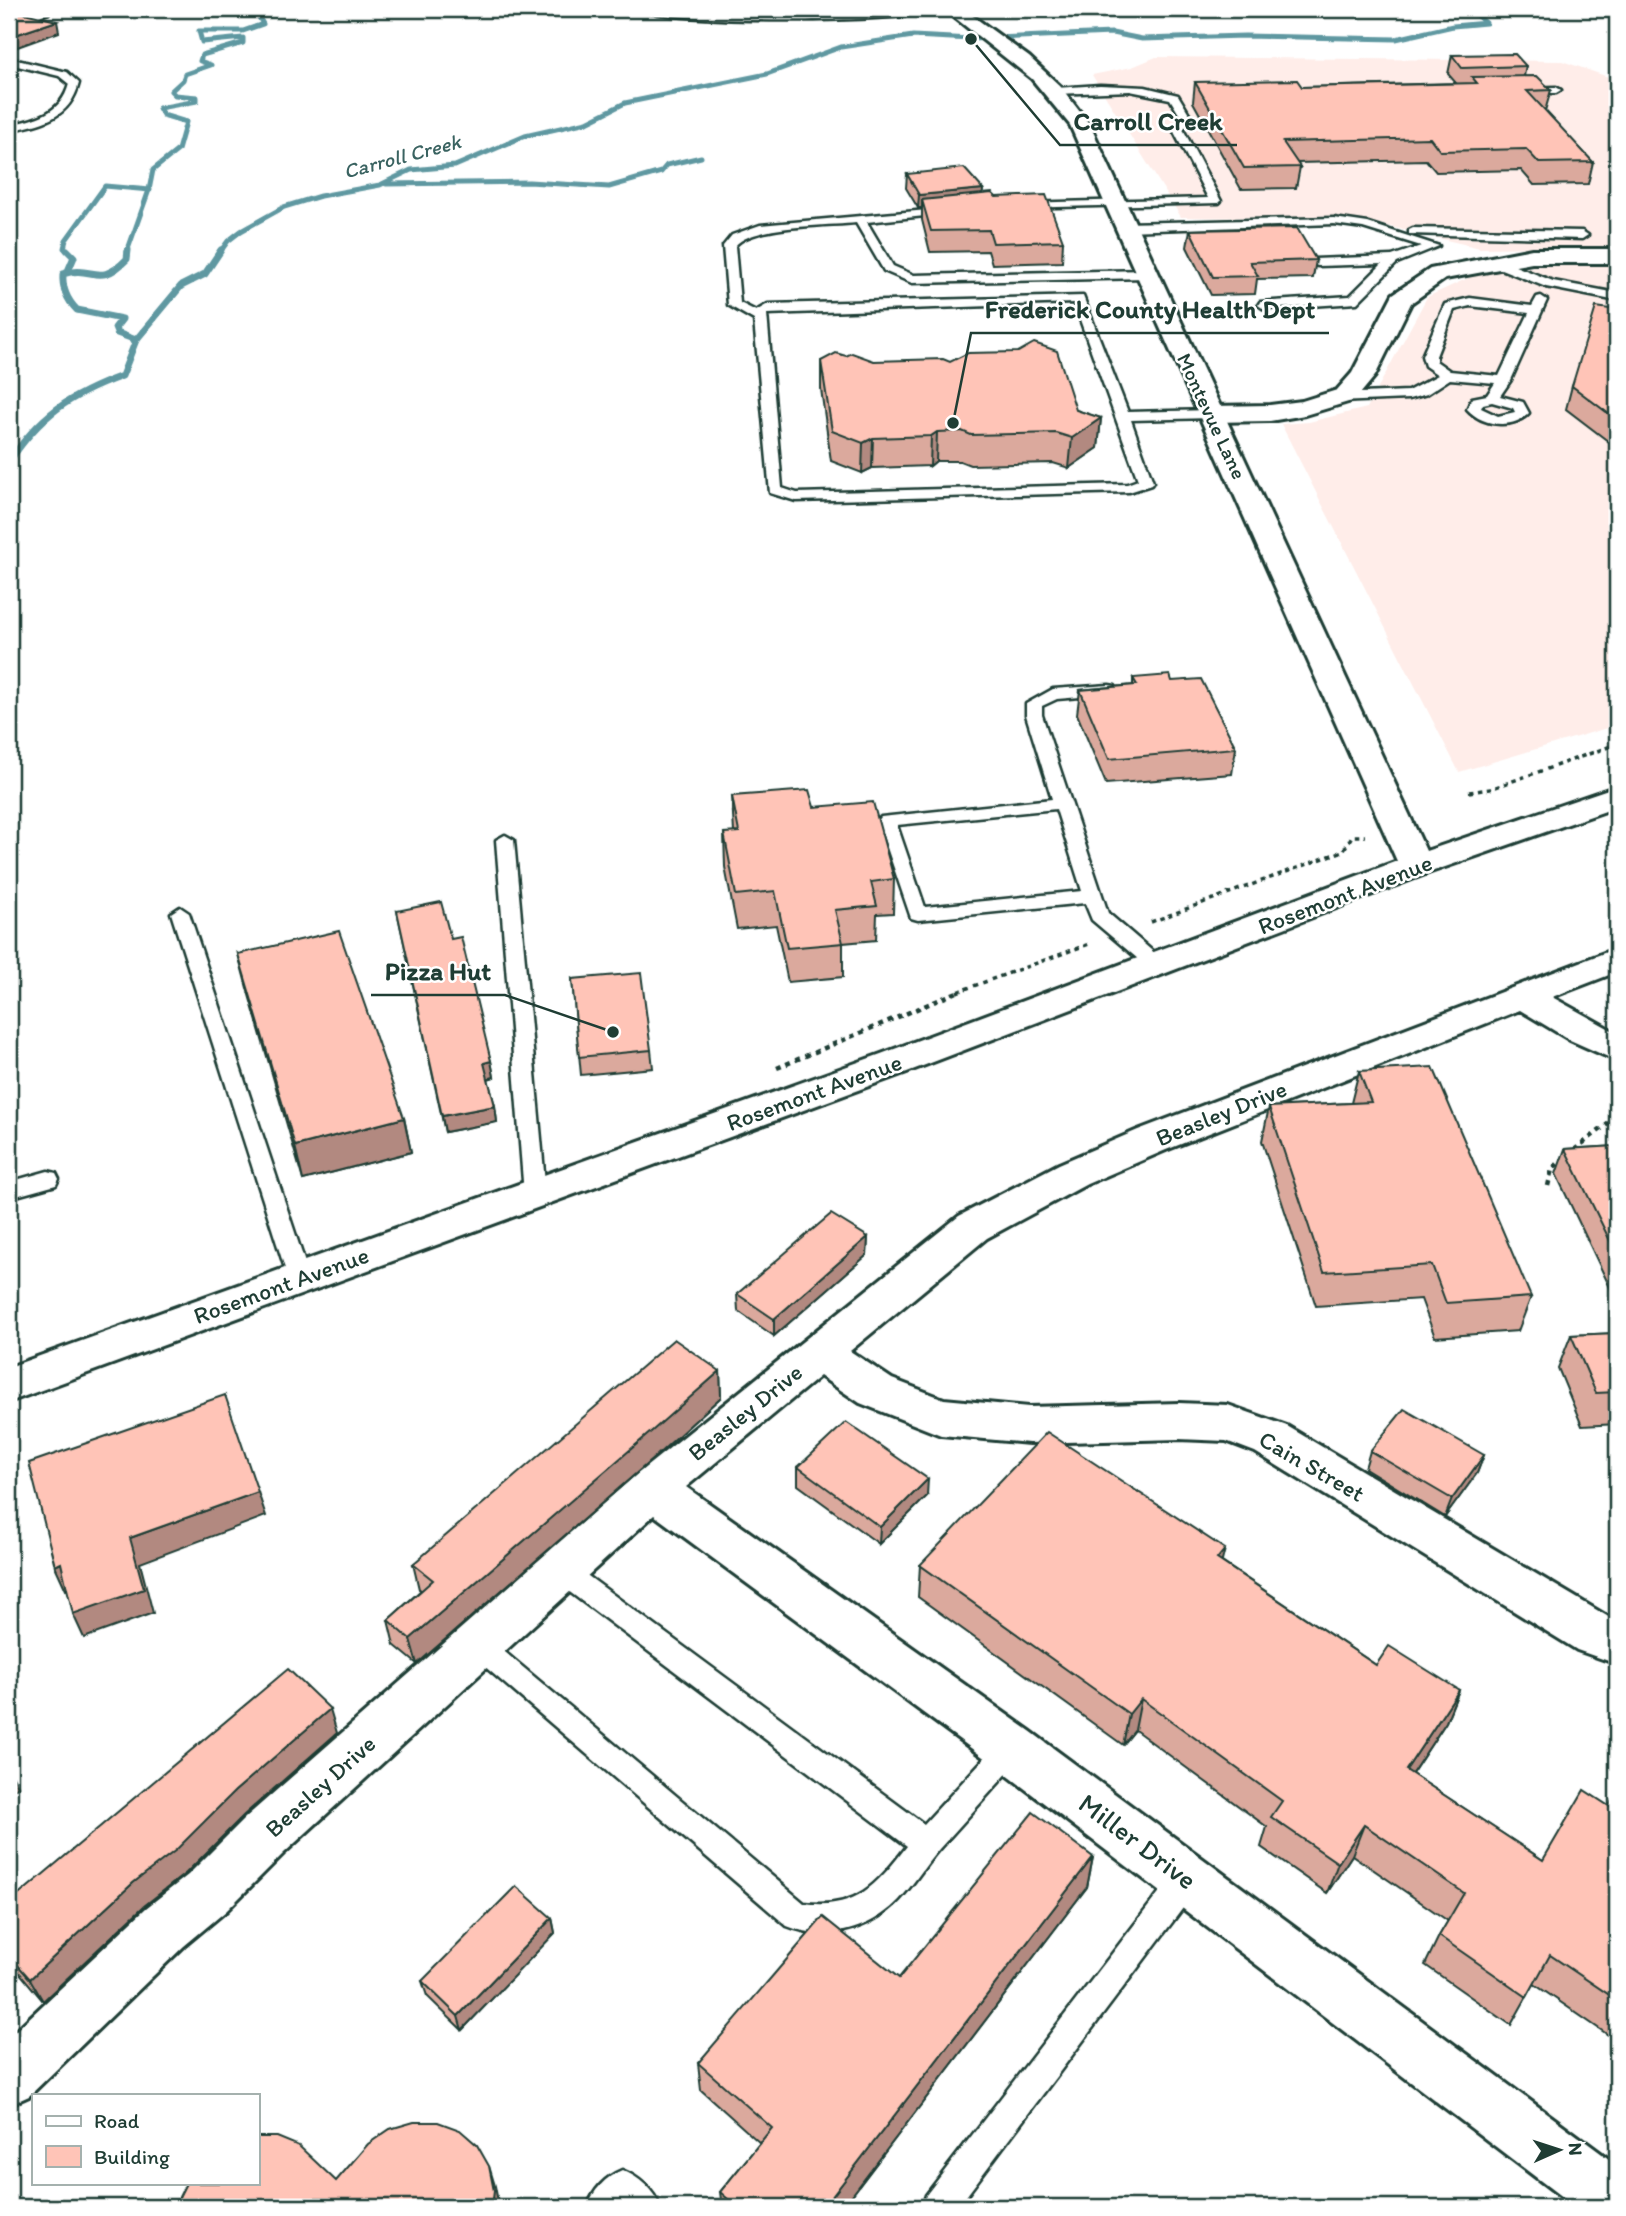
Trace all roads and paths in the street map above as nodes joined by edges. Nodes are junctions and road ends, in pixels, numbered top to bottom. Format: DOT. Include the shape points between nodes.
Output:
graph roads {
  1 [pos="42,9"];
  2 [pos="644,9"];
  3 [pos="932,9"];
  4 [pos="952,9"];
  5 [pos="9,20"];
  6 [pos="9,61"];
  7 [pos="1556,90"];
  8 [pos="1056,91"];
  9 [pos="1516,91"];
  10 [pos="1174,97"];
  11 [pos="1188,97"];
  12 [pos="9,128"];
  13 [pos="1115,203"];
  14 [pos="1010,206"];
  15 [pos="970,209"];
  16 [pos="859,219"];
  17 [pos="1125,227"];
  18 [pos="1391,232"];
  19 [pos="1582,235"];
  20 [pos="1617,256"];
  21 [pos="1393,260"];
  22 [pos="1318,262"];
  23 [pos="1495,262"];
  24 [pos="1147,274"];
  25 [pos="1550,284"];
  26 [pos="1617,297"];
  27 [pos="1264,305"];
  28 [pos="1535,310"];
  29 [pos="760,318"];
  30 [pos="1447,375"];
  31 [pos="1504,380"];
  32 [pos="1337,398"];
  33 [pos="1492,398"];
  34 [pos="1212,414"];
  35 [pos="1123,416"];
  36 [pos="1130,689"];
  37 [pos="1617,744"];
  38 [pos="1468,792"];
  39 [pos="1617,796"];
  40 [pos="1063,803"];
  41 [pos="1366,836"];
  42 [pos="505,840"];
  43 [pos="1416,866"];
  44 [pos="1093,896"];
  45 [pos="180,913"];
  46 [pos="1151,922"];
  47 [pos="1089,944"];
  48 [pos="1617,959"];
  49 [pos="1158,966"];
  50 [pos="1524,997"];
  51 [pos="1617,1048"];
  52 [pos="771,1071"];
  53 [pos="1617,1117"];
  54 [pos="48,1179"];
  55 [pos="1548,1186"];
  56 [pos="9,1190"];
  57 [pos="535,1194"];
  58 [pos="299,1278"];
  59 [pos="818,1353"];
  60 [pos="9,1385"];
  61 [pos="652,1488"];
  62 [pos="560,1570"];
  63 [pos="1617,1643"];
  64 [pos="478,1645"];
  65 [pos="1012,1748"];
  66 [pos="926,1843"];
  67 [pos="1188,1878"];
  68 [pos="9,2076"];
  69 [pos="1617,2202"];
  70 [pos="603,2207"];
  71 [pos="644,2207"];
  72 [pos="937,2207"];
  1 -- 5 [label="street"];
  2 -- 3 [label="lane" via="689,15 820,18"];
  4 -- 8 [label="street, Montevue Lane"];
  6 -- 12 [label="lane" via="63,74 74,83 65,109"];
  7 -- 9 [label="lane"];
  8 -- 10 [label="lane" via="1140,89"];
  8 -- 13 [label="street, Montevue Lane" via="1080,125"];
  10 -- 11 [label="lane"];
  10 -- 13 [label="lane" via="1188,120 1177,128 1215,201"];
  13 -- 14 [label="lane"];
  13 -- 17 [label="street, Montevue Lane"];
  15 -- 16 [label="lane"];
  16 -- 24 [label="lane" via="888,268 912,279"];
  16 -- 29 [label="lane" via="760,229 736,237 729,246 734,305"];
  17 -- 18 [label="lane" via="1334,221"];
  17 -- 24 [label="street, Montevue Lane"];
  18 -- 19 [label="lane"];
  18 -- 21 [label="lane" via="1433,246"];
  20 -- 23 [label="street" via="1532,256"];
  21 -- 22 [label="lane"];
  21 -- 27 [label="lane" via="1353,300"];
  23 -- 25 [label="lane"];
  23 -- 32 [label="street" via="1438,274 1401,299 1363,376 1346,395"];
  24 -- 34 [label="street, Montevue Lane"];
  25 -- 26 [label="lane"];
  25 -- 28 [label="lane"];
  28 -- 30 [label="lane" via="1470,302 1449,307 1429,356 1436,370"];
  28 -- 31 [label="lane"];
  29 -- 35 [label="lane" via="768,308 1079,299"];
  29 -- 35 [label="lane" via="775,490 796,497 1129,488 1146,482"];
  30 -- 31 [label="lane"];
  30 -- 32 [label="lane" via="1409,395"];
  31 -- 33 [label="lane"];
  32 -- 34 [label="street" via="1270,413"];
  34 -- 35 [label="lane"];
  34 -- 43 [label="street, Montevue Lane"];
  36 -- 40 [label="lane" via="1052,694 1034,704"];
  37 -- 38 [label="path" via="1490,789"];
  39 -- 43 [label="street, Rosemont Avenue"];
  40 -- 44 [label="lane"];
  40 -- 44 [label="lane" via="887,821 918,914"];
  41 -- 46 [label="path" via="1352,836 1343,851"];
  42 -- 57 [label="lane"];
  43 -- 49 [label="street, Rosemont Avenue"];
  44 -- 49 [label="lane" via="1099,916 1108,926"];
  45 -- 58 [label="lane"];
  47 -- 52 [label="path" via="957,992"];
  48 -- 50 [label="street, Beasley Drive"];
  49 -- 57 [label="street, Rosemont Avenue"];
  50 -- 51 [label="street"];
  50 -- 59 [label="street, Beasley Drive" via="1302,1080 1073,1174 973,1227"];
  53 -- 55 [label="path" via="1552,1169"];
  54 -- 56 [label="lane"];
  57 -- 58 [label="street, Rosemont Avenue"];
  58 -- 60 [label="street, Rosemont Avenue"];
  59 -- 61 [label="street, Beasley Drive"];
  59 -- 63 [label="street, Cain Street" via="876,1391 942,1417 1029,1425 1215,1422 1261,1435 1594,1635"];
  61 -- 62 [label="street, Beasley Drive"];
  61 -- 65 [label="street, Miller Drive"];
  62 -- 64 [label="street, Beasley Drive"];
  62 -- 66 [label="lane"];
  64 -- 66 [label="lane" via="797,1916 818,1921 845,1918 882,1899"];
  64 -- 68 [label="street, Beasley Drive" via="265,1835"];
  65 -- 66 [label="lane"];
  65 -- 67 [label="street, Miller Drive"];
  67 -- 69 [label="street, Miller Drive"];
  67 -- 72 [label="lane"];
  70 -- 71 [label="lane" via="622,2186"];
}
